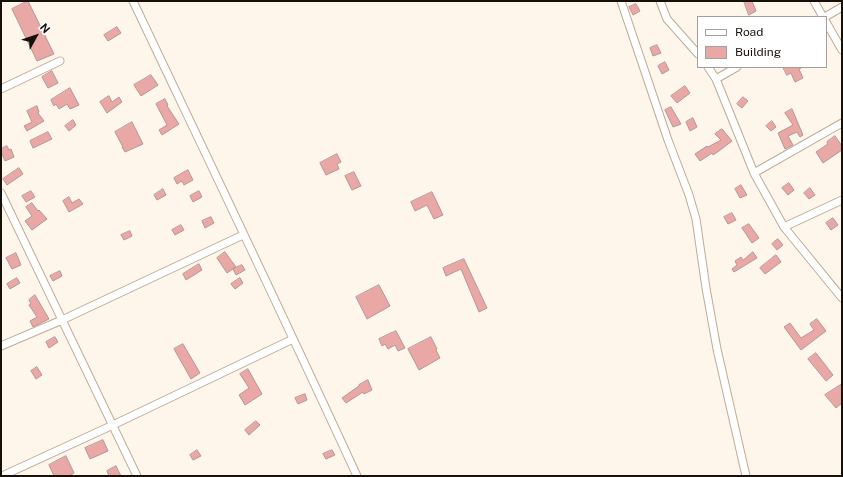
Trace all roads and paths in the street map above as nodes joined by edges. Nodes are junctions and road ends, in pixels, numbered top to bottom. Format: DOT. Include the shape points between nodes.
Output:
graph roads {
  1 [pos="134,1"];
  2 [pos="621,1"];
  3 [pos="660,1"];
  4 [pos="814,1"];
  5 [pos="842,7"];
  6 [pos="823,16"];
  7 [pos="826,16"];
  8 [pos="827,24"];
  9 [pos="842,50"];
  10 [pos="697,53"];
  11 [pos="60,61"];
  12 [pos="709,68"];
  13 [pos="735,68"];
  14 [pos="716,79"];
  15 [pos="1,89"];
  16 [pos="842,123"];
  17 [pos="754,173"];
  18 [pos="1,193"];
  19 [pos="842,200"];
  20 [pos="784,227"];
  21 [pos="243,234"];
  22 [pos="842,298"];
  23 [pos="62,320"];
  24 [pos="293,339"];
  25 [pos="1,346"];
  26 [pos="113,425"];
  27 [pos="2,476"];
  28 [pos="137,476"];
  29 [pos="357,476"];
  30 [pos="746,476"];
  1 -- 21 [label="street"];
  2 -- 30 [label="street" via="696,219 716,342"];
  3 -- 10 [label="street" via="667,19"];
  4 -- 6 [label="street"];
  5 -- 7 [label="street"];
  8 -- 9 [label="street"];
  11 -- 15 [label="street"];
  12 -- 14 [label="street"];
  13 -- 14 [label="street"];
  14 -- 17 [label="street"];
  16 -- 17 [label="street"];
  17 -- 20 [label="street"];
  18 -- 23 [label="street"];
  19 -- 20 [label="street"];
  20 -- 22 [label="street"];
  21 -- 23 [label="street"];
  21 -- 24 [label="street"];
  23 -- 25 [label="street"];
  23 -- 26 [label="street"];
  24 -- 26 [label="street"];
  24 -- 29 [label="street"];
  26 -- 27 [label="street"];
  26 -- 28 [label="street"];
}
